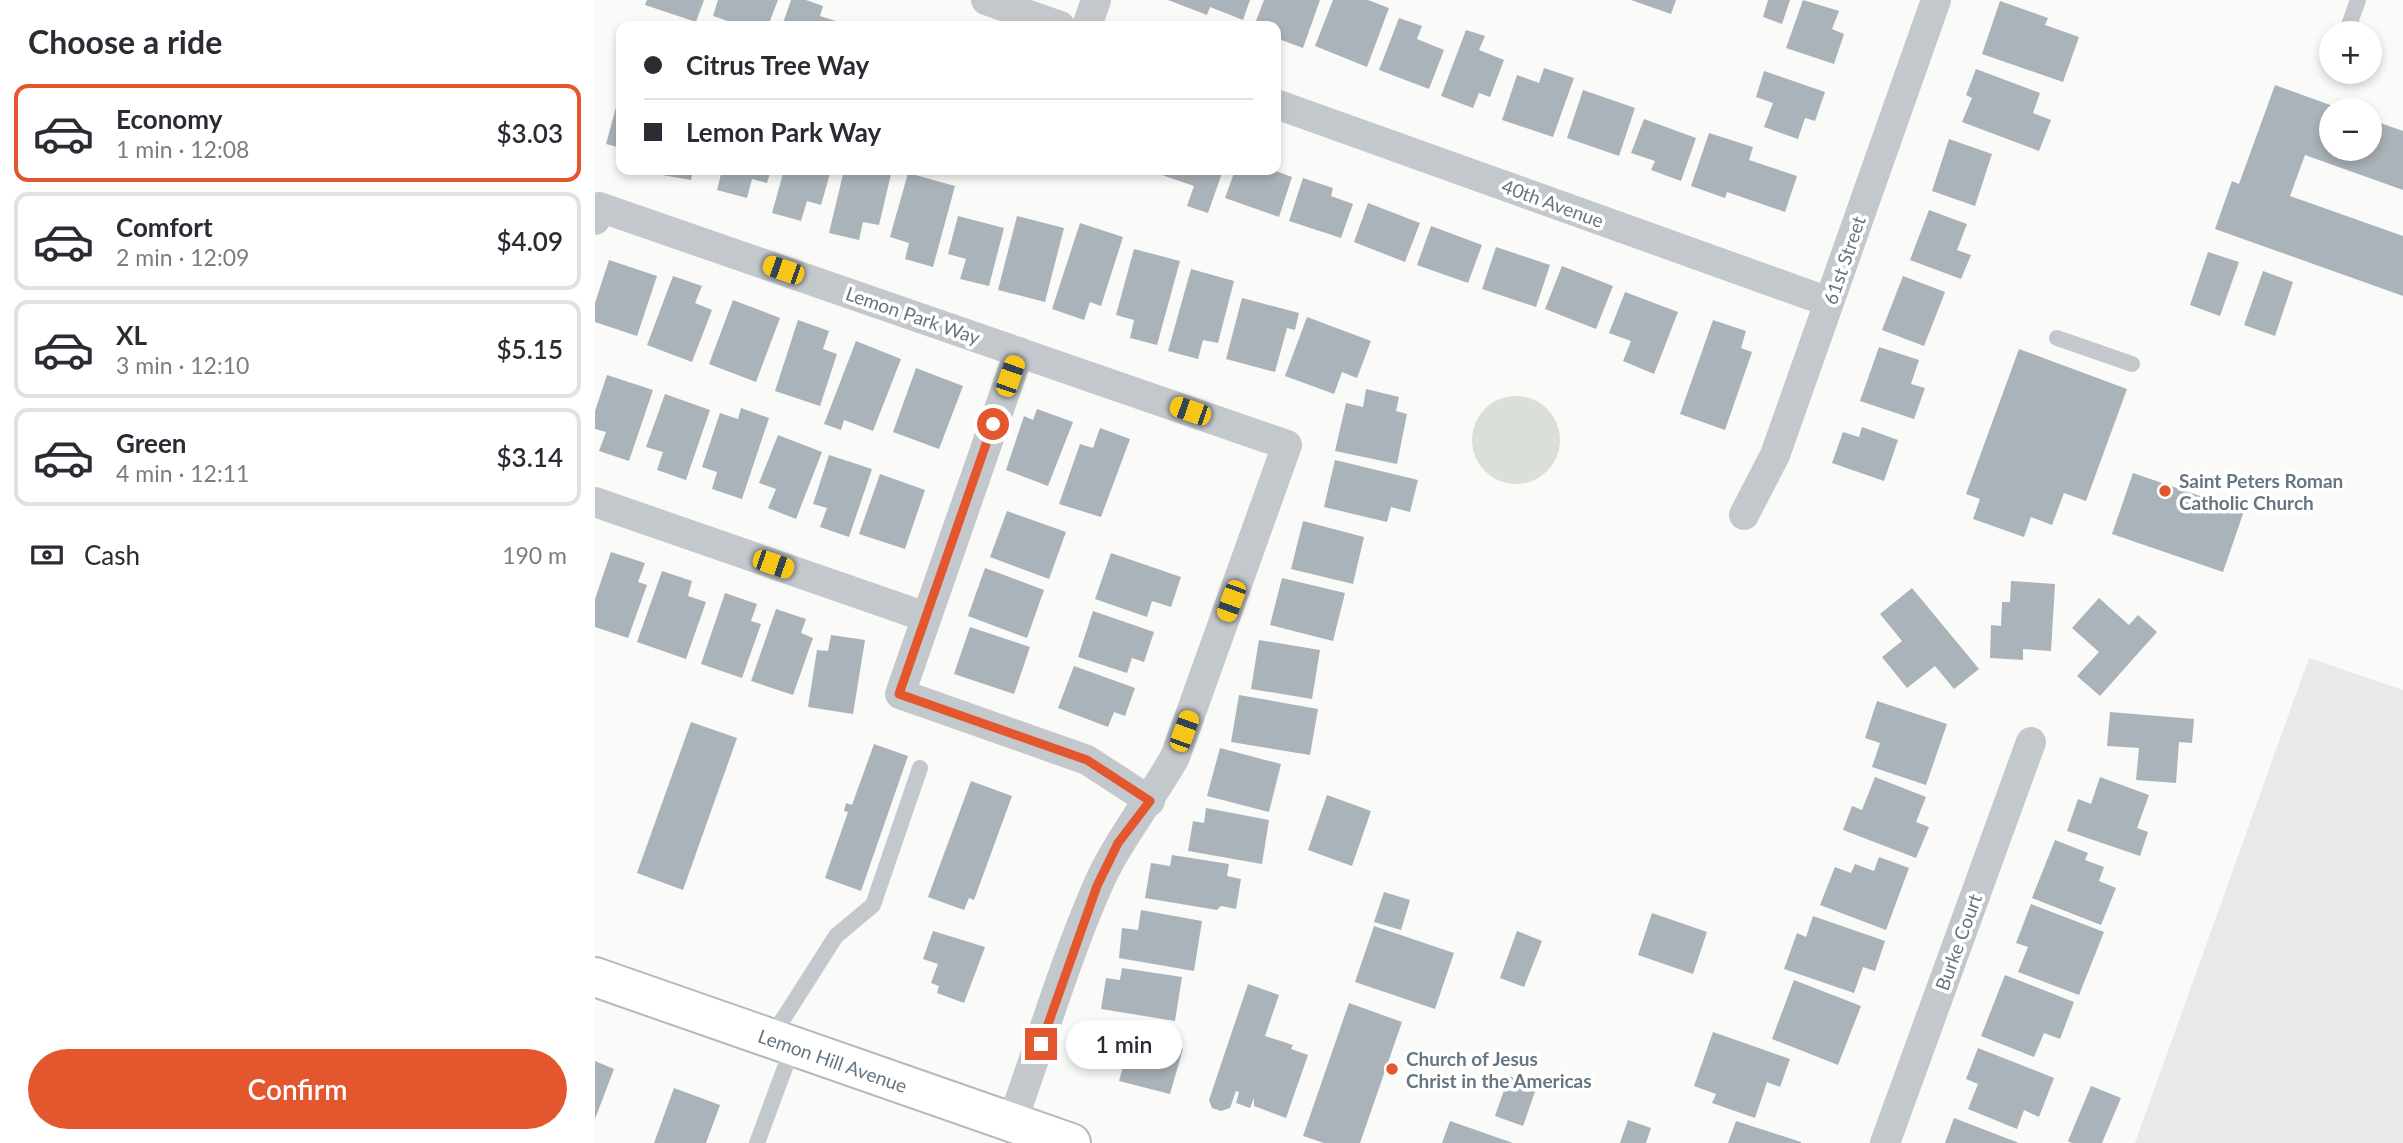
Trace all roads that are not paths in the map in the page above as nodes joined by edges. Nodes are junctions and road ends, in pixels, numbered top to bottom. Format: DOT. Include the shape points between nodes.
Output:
graph roads {
  1 [pos="986,0"];
  2 [pos="1097,0"];
  3 [pos="1936,0"];
  4 [pos="2358,0"];
  5 [pos="1046,21"];
  6 [pos="1089,21"];
  7 [pos="2350,21"];
  8 [pos="1281,106"];
  9 [pos="597,213"];
  10 [pos="1829,302"];
  11 [pos="2057,338"];
  12 [pos="1019,352"];
  13 [pos="2132,364"];
  14 [pos="595,502"];
  15 [pos="1744,515"];
  16 [pos="926,617"];
  17 [pos="2031,742"];
  18 [pos="920,768"];
  19 [pos="1150,801"];
  20 [pos="595,977"];
  21 [pos="782,1042"];
  22 [pos="1012,1122"];
  23 [pos="757,1143"];
  24 [pos="1072,1143"];
  25 [pos="1885,1143"];
  1 -- 5 [label="street"];
  2 -- 6 [label="street"];
  3 -- 10 [label="street, 61st Street"];
  4 -- 7 [label="lane"];
  8 -- 10 [label="street, 40th Avenue"];
  9 -- 12 [label="street, Lemon Park Way"];
  10 -- 15 [label="street, 61st Street" via="1775,455"];
  11 -- 13 [label="lane"];
  12 -- 16 [label="street"];
  12 -- 19 [label="street, Lemon Park Way" via="1287,445 1175,757"];
  14 -- 16 [label="street"];
  16 -- 19 [label="street" via="899,694 1087,760"];
  17 -- 25 [label="street, Burke Court"];
  18 -- 21 [label="lane" via="873,905 836,936"];
  19 -- 22 [label="street, Lemon Park Way" via="1118,843 1097,886"];
  20 -- 21 [label="street, Lemon Hill Avenue"];
  21 -- 22 [label="street, Lemon Hill Avenue"];
  21 -- 23 [label="lane"];
  22 -- 24 [label="street, Lemon Hill Avenue"];
}
